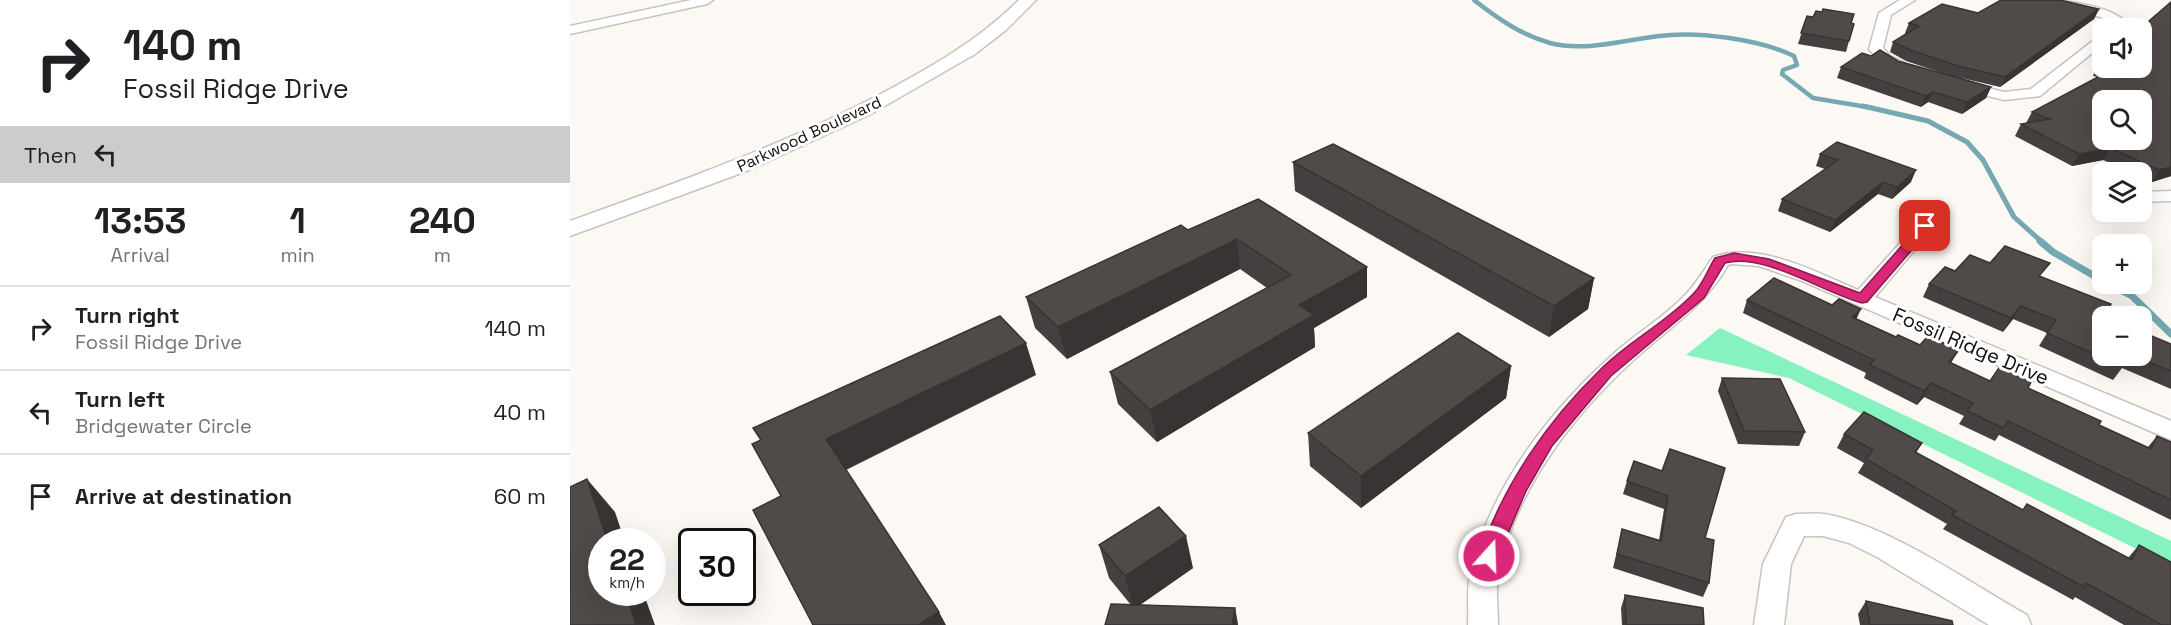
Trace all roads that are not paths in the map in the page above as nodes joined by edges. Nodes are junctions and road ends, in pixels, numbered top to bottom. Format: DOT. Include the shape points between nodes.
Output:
graph roads {
  1 [pos="707,0"];
  2 [pos="1028,0"];
  3 [pos="1909,0"];
  4 [pos="2047,0"];
  5 [pos="2098,18"];
  6 [pos="570,30"];
  7 [pos="2092,46"];
  8 [pos="1911,70"];
  9 [pos="1943,80"];
  10 [pos="2171,196"];
  11 [pos="2152,197"];
  12 [pos="1925,226"];
  13 [pos="570,229"];
  14 [pos="1862,299"];
  15 [pos="2171,431"];
  16 [pos="1483,625"];
  17 [pos="1769,625"];
  18 [pos="2016,625"];
  1 -- 6 [label="street"];
  2 -- 13 [label="main road, Parkwood Boulevard" via="991,34 959,56 846,120 730,170"];
  3 -- 8 [label="street" via="1885,13 1876,49 1885,59"];
  4 -- 5 [label="street"];
  7 -- 9 [label="street" via="2040,91 2015,96 1993,94"];
  10 -- 11 [label="street"];
  12 -- 14 [label="street"];
  14 -- 15 [label="street, Fossil Ridge Drive"];
  14 -- 16 [label="street, Fossil Ridge Drive" via="1788,269 1734,257 1720,261 1710,282 1691,303 1606,372 1546,442 1494,540 1484,573"];
  17 -- 18 [label="street" via="1777,564 1796,525 1823,525 1856,534"];
}
